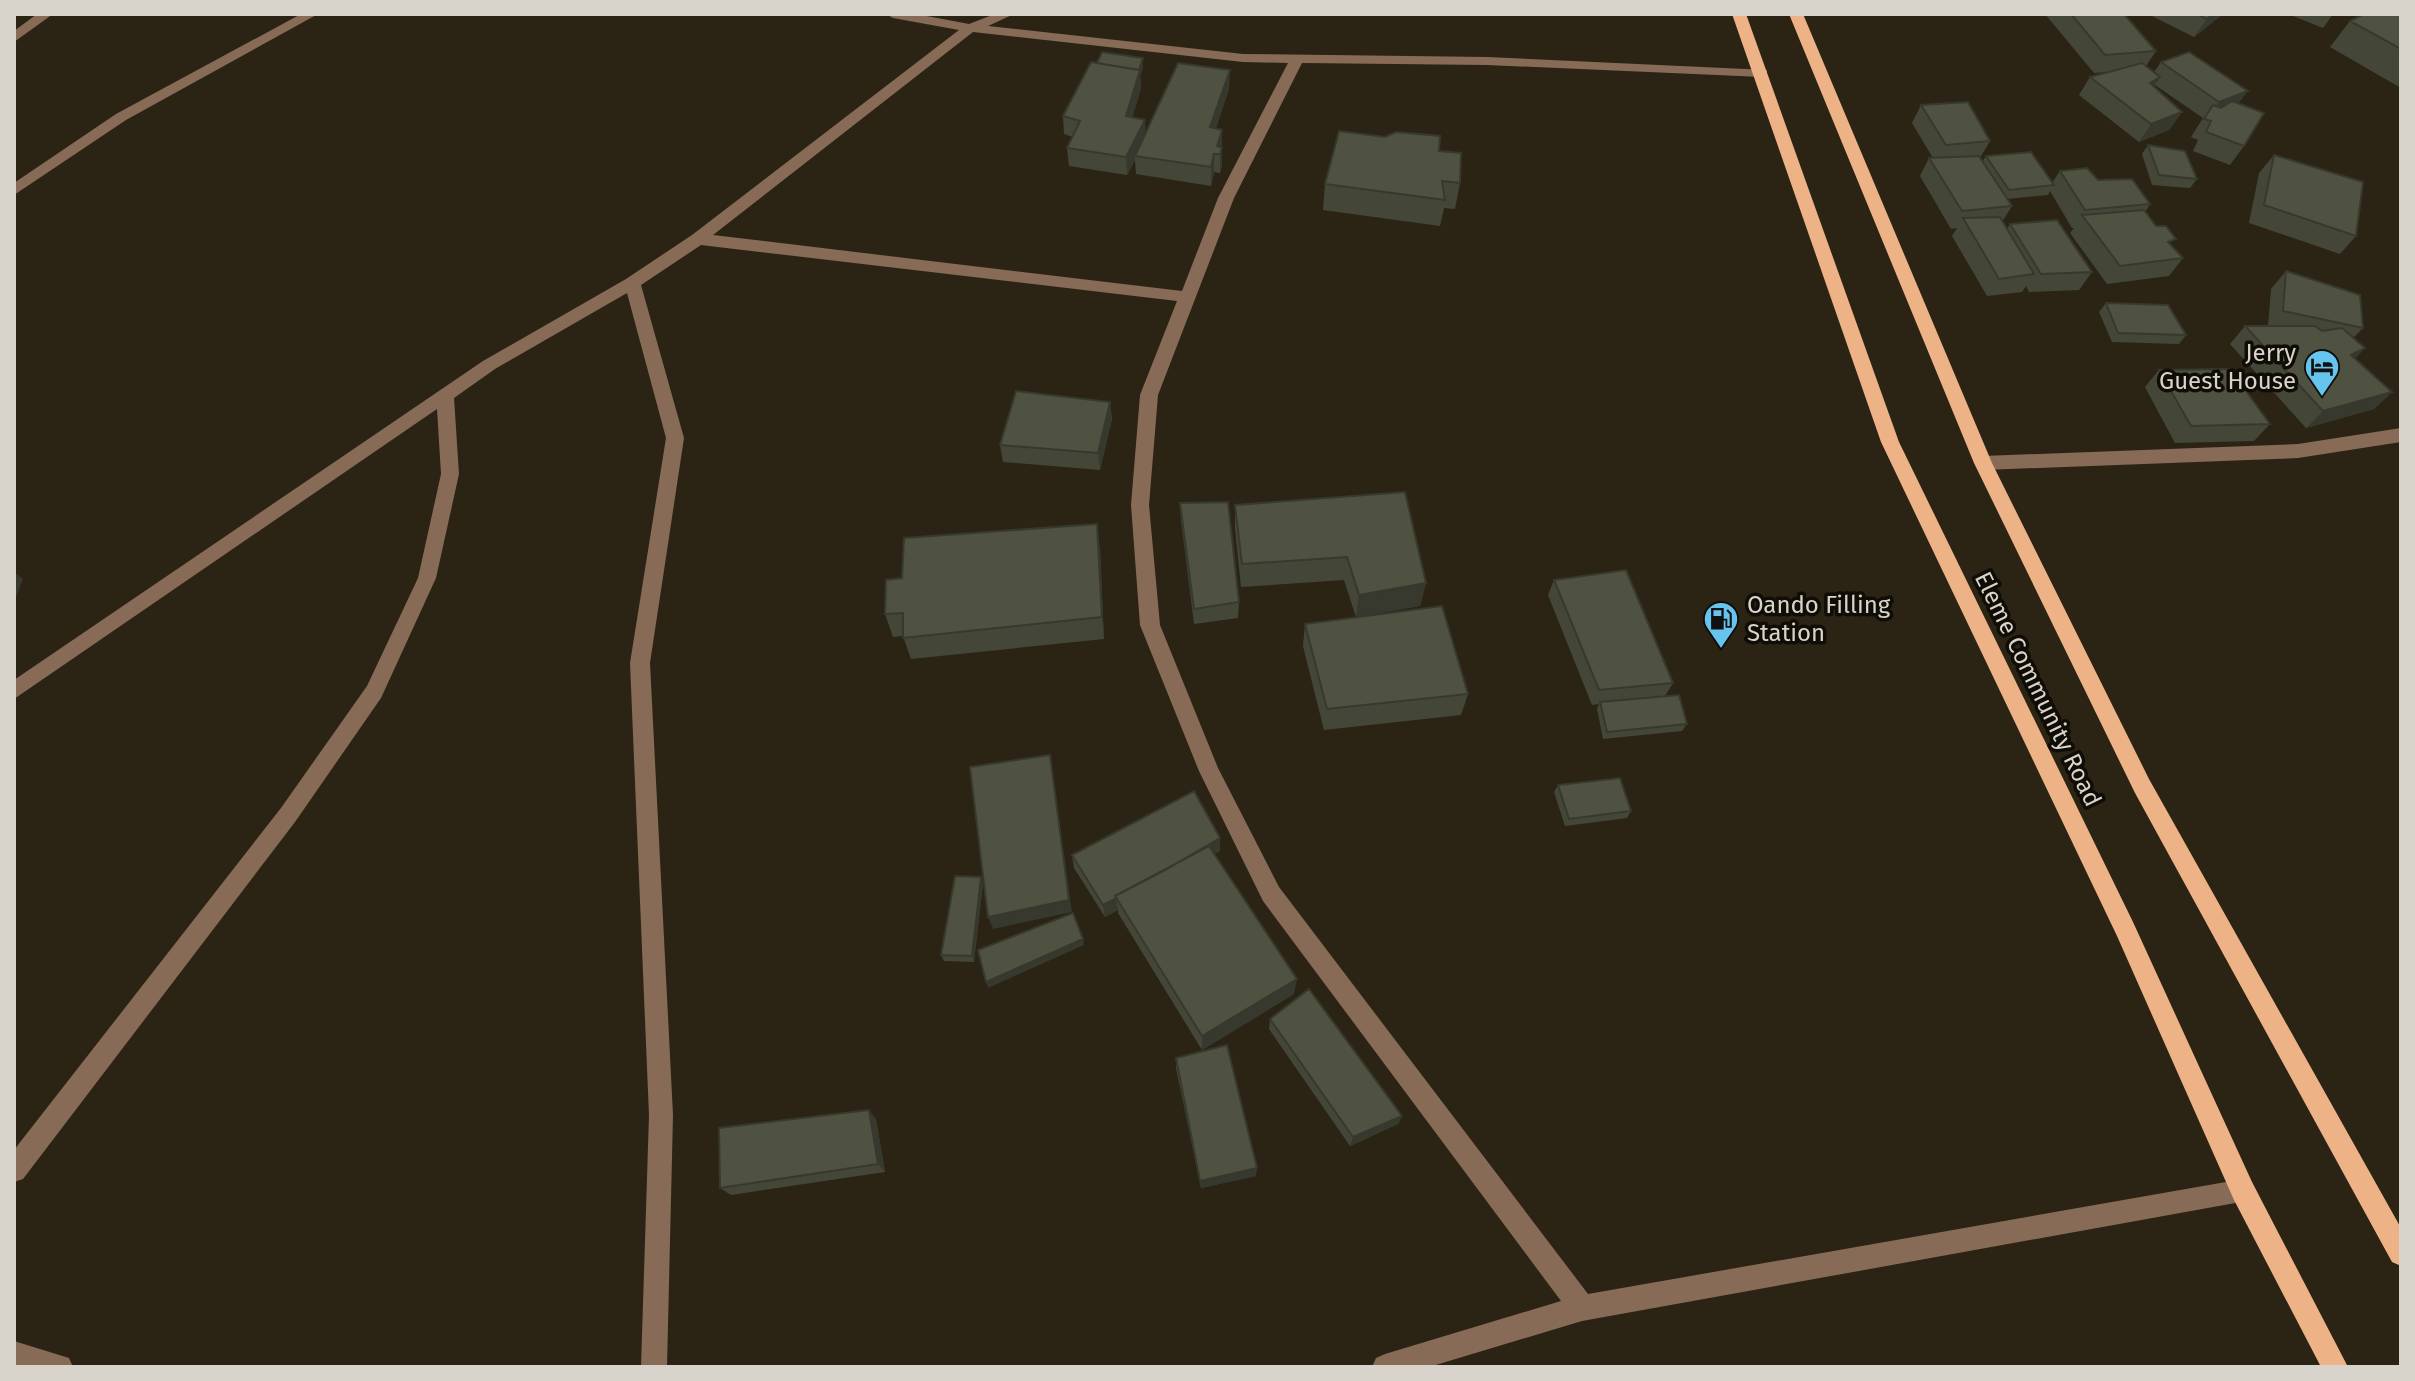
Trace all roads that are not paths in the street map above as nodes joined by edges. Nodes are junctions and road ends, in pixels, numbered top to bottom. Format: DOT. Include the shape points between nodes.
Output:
graph roads {
  1 [pos="46,14"];
  2 [pos="311,14"];
  3 [pos="893,14"];
  4 [pos="1007,14"];
  5 [pos="1739,14"];
  6 [pos="1796,14"];
  7 [pos="970,28"];
  8 [pos="14,38"];
  9 [pos="1296,60"];
  10 [pos="1762,73"];
  11 [pos="14,190"];
  12 [pos="698,239"];
  13 [pos="632,283"];
  14 [pos="1187,297"];
  15 [pos="445,395"];
  16 [pos="2401,435"];
  17 [pos="1983,463"];
  18 [pos="14,691"];
  19 [pos="14,1170"];
  20 [pos="2243,1191"];
  21 [pos="2401,1253"];
  22 [pos="1582,1308"];
  23 [pos="14,1354"];
  24 [pos="60,1367"];
  25 [pos="654,1367"];
  26 [pos="1385,1367"];
  27 [pos="2335,1367"];
  1 -- 8 [label="street"];
  2 -- 11 [label="street" via="121,117"];
  3 -- 7 [label="street"];
  4 -- 7 [label="street"];
  5 -- 10 [label="main road, Eleme Community Road"];
  6 -- 17 [label="main road, Eleme Community Road"];
  7 -- 9 [label="street"];
  7 -- 12 [label="street"];
  9 -- 10 [label="street" via="1487,61"];
  9 -- 14 [label="street" via="1226,198"];
  10 -- 20 [label="main road, Eleme Community Road" via="1890,442 2125,929"];
  12 -- 13 [label="street"];
  12 -- 14 [label="street"];
  13 -- 15 [label="street"];
  13 -- 25 [label="street" via="675,438 640,663 661,1115"];
  14 -- 22 [label="street" via="1149,395 1140,505 1150,625 1209,771 1271,894"];
  15 -- 18 [label="street"];
  15 -- 19 [label="street" via="450,474 427,578 374,692 288,815"];
  16 -- 17 [label="street" via="2298,451"];
  17 -- 21 [label="main road, Eleme Community Road" via="2142,786"];
  20 -- 22 [label="street"];
  20 -- 27 [label="main road, Eleme Community Road"];
  22 -- 26 [label="street"];
  23 -- 24 [label="street"];
}
